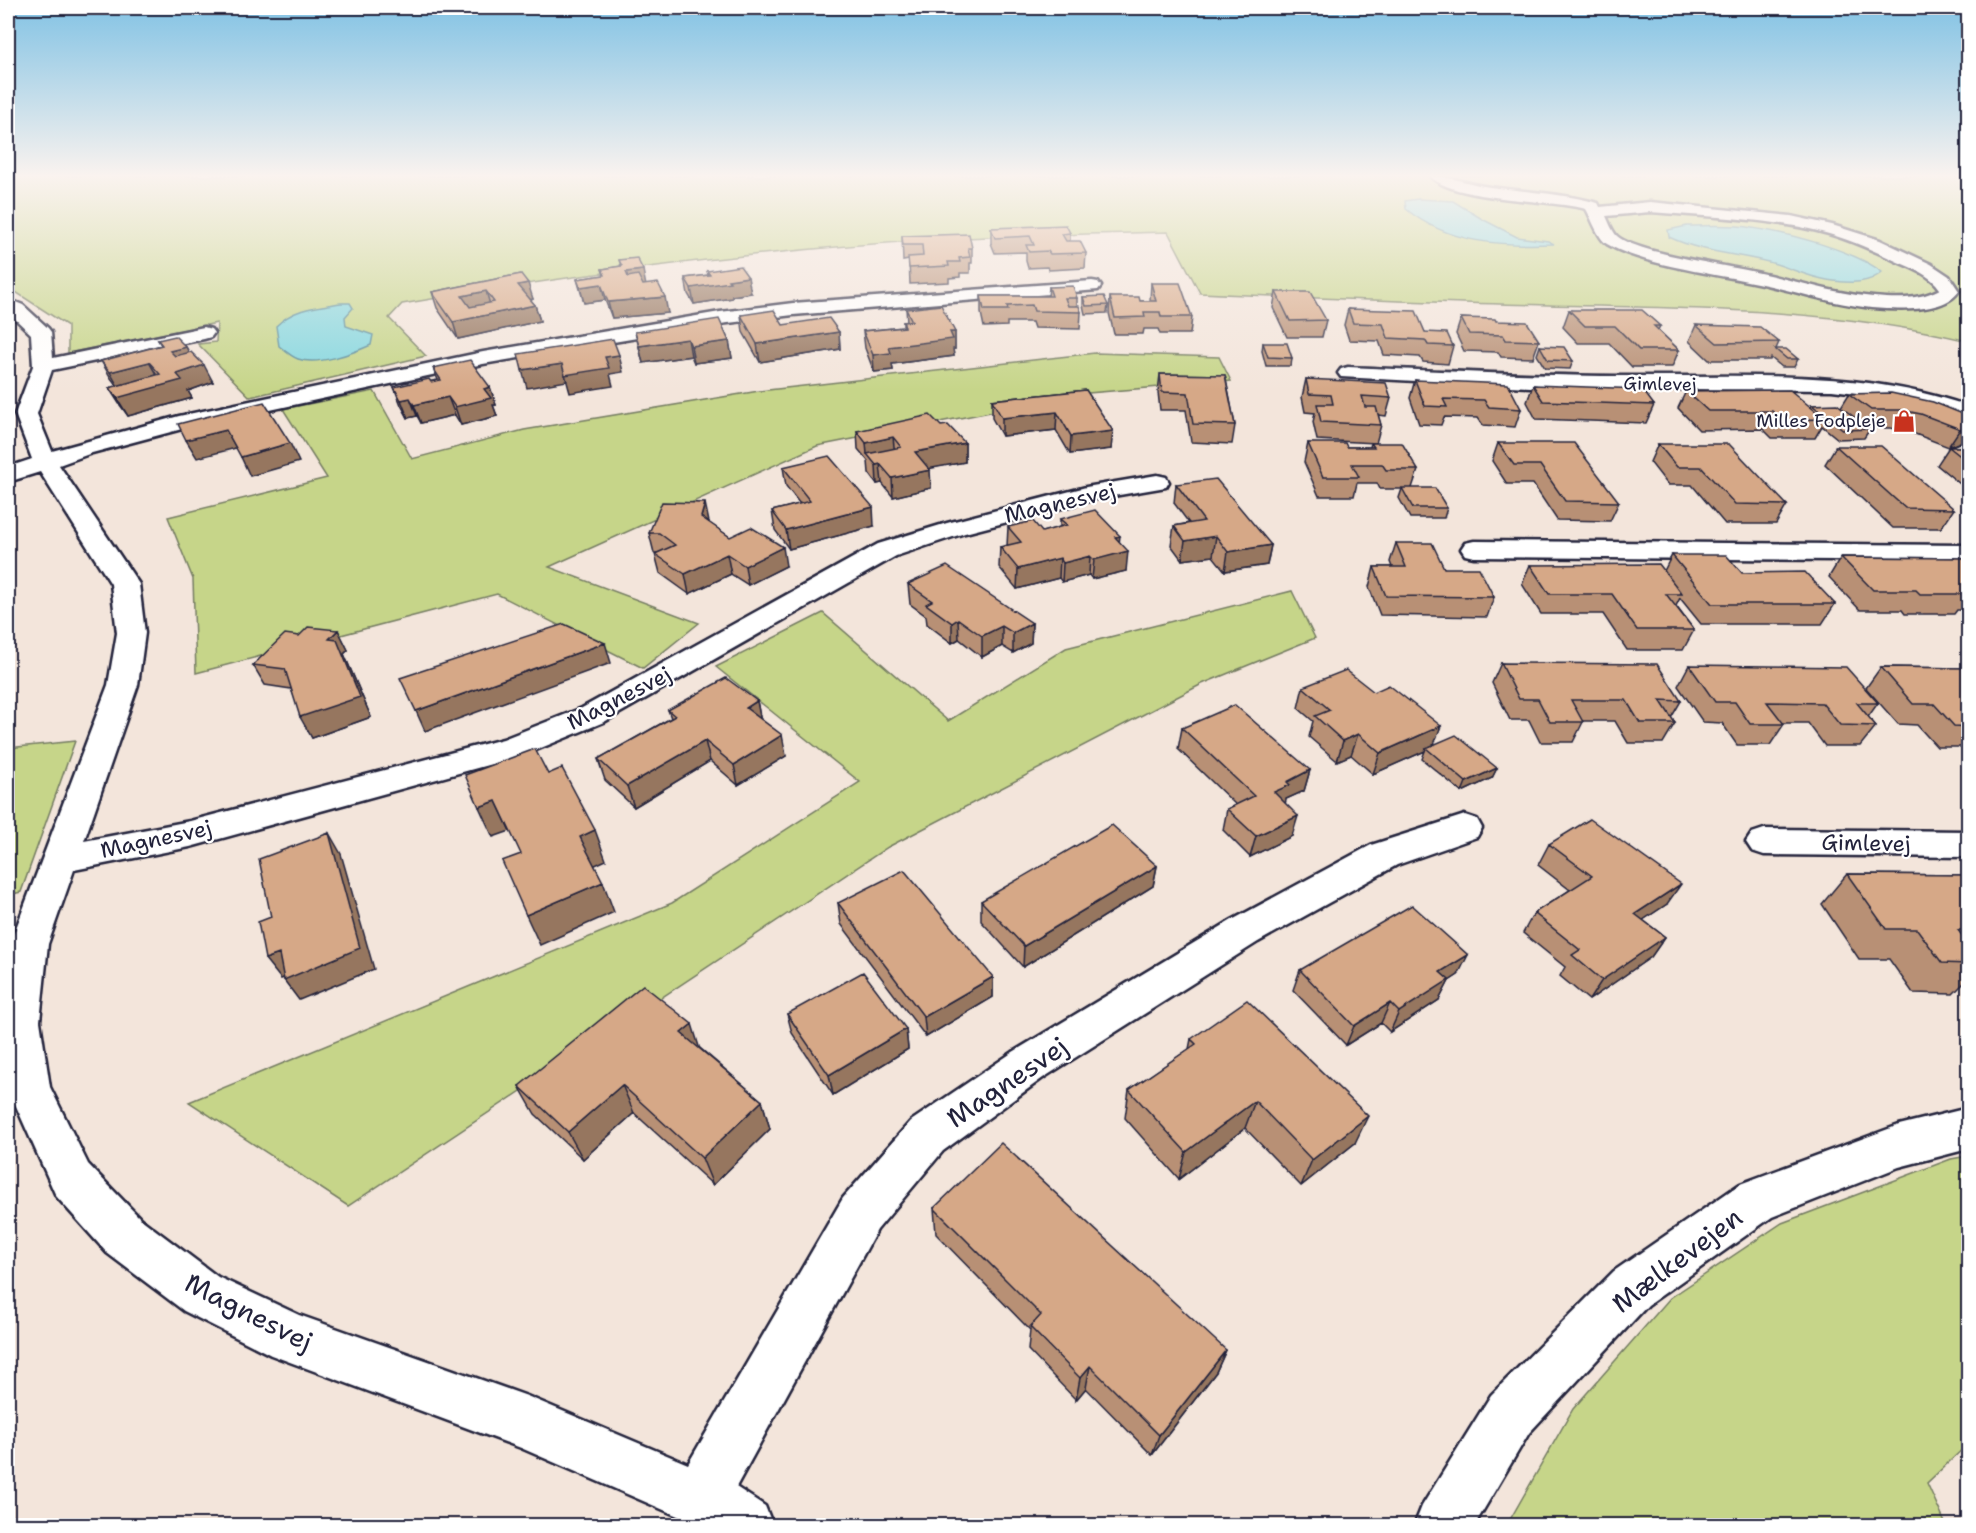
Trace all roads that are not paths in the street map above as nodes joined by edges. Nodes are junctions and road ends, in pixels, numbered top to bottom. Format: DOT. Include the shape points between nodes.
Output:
graph roads {
  1 [pos="1629,248"];
  2 [pos="1882,248"];
  3 [pos="1092,286"];
  4 [pos="8,304"];
  5 [pos="204,333"];
  6 [pos="43,366"];
  7 [pos="1348,373"];
  8 [pos="1968,413"];
  9 [pos="45,462"];
  10 [pos="8,475"];
  11 [pos="1157,482"];
  12 [pos="1474,549"];
  13 [pos="1968,553"];
  14 [pos="1465,828"];
  15 [pos="1764,842"];
  16 [pos="1968,844"];
  17 [pos="59,860"];
  18 [pos="1968,1129"];
  19 [pos="700,1497"];
  20 [pos="745,1526"];
  21 [pos="1442,1526"];
  1 -- 2 [label="street" via="1864,302 1901,304 1939,299 1950,291 1943,280 1925,268"];
  3 -- 9 [label="street" via="720,318 507,354 179,423"];
  4 -- 6 [label="street, Magnesvej" via="41,332"];
  5 -- 6 [label="street"];
  6 -- 9 [label="street, Magnesvej" via="26,414"];
  7 -- 8 [label="street, Gimlevej" via="1548,382 1832,384 1882,390"];
  9 -- 10 [label="street"];
  9 -- 17 [label="street, Magnesvej" via="125,584 131,633 123,685"];
  11 -- 17 [label="street, Magnesvej" via="1095,492 887,550 593,715 513,747 190,834"];
  12 -- 13 [label="street"];
  14 -- 19 [label="street, Magnesvej" via="1384,855 1245,931 1028,1065 927,1136 860,1214"];
  15 -- 16 [label="street, Gimlevej"];
  17 -- 19 [label="street, Magnesvej" via="29,944 20,1021 29,1088 72,1180 124,1236 201,1294 289,1337 527,1423"];
  18 -- 21 [label="street, Mælkevejen" via="1899,1146 1756,1200 1630,1288 1510,1414"];
  19 -- 20 [label="street, Magnesvej"];
}
